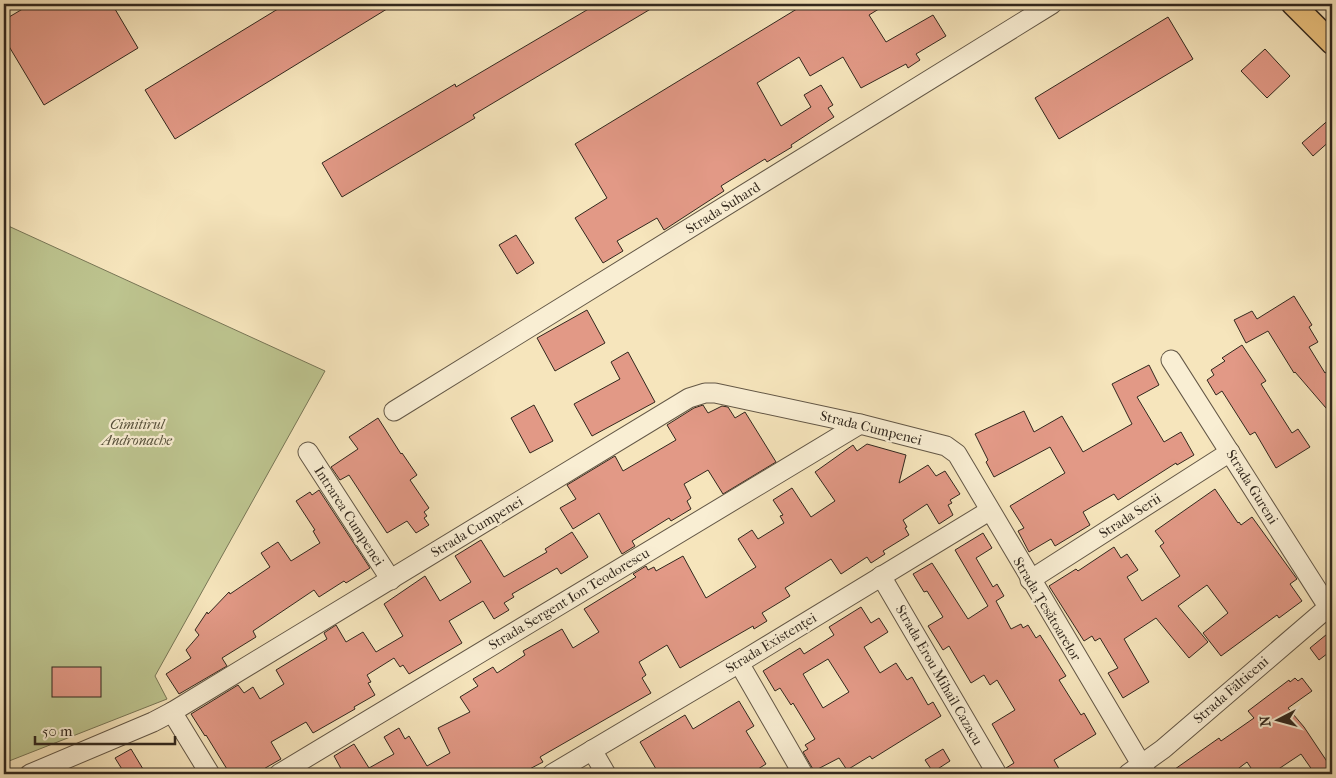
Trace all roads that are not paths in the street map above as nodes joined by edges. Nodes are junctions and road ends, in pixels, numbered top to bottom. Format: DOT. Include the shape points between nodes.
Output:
graph roads {
  1 [pos="1052,4"];
  2 [pos="1293,4"];
  3 [pos="1332,43"];
  4 [pos="1171,360"];
  5 [pos="394,411"];
  6 [pos="860,424"];
  7 [pos="946,446"];
  8 [pos="308,452"];
  9 [pos="1230,452"];
  10 [pos="990,511"];
  11 [pos="881,576"];
  12 [pos="390,580"];
  13 [pos="1030,580"];
  14 [pos="1331,608"];
  15 [pos="739,664"];
  16 [pos="172,712"];
  17 [pos="592,750"];
  18 [pos="73,766"];
  19 [pos="1139,771"];
  20 [pos="30,774"];
  21 [pos="210,774"];
  22 [pos="279,774"];
  23 [pos="552,774"];
  24 [pos="606,774"];
  25 [pos="803,774"];
  26 [pos="997,774"];
  1 -- 5 [label="street, Strada Suhard"];
  2 -- 3 [label="main road"];
  4 -- 9 [label="street, Strada Gureni"];
  6 -- 7 [label="street, Strada Cumpenei"];
  6 -- 12 [label="street, Strada Cumpenei" via="723,394 698,395"];
  6 -- 22 [label="street, Strada Sergent Ion Teodorescu"];
  7 -- 10 [label="street, Strada Țesătoarelor" via="956,454"];
  8 -- 12 [label="street, Intrarea Cumpenei"];
  9 -- 13 [label="street, Strada Serii"];
  9 -- 14 [label="street, Strada Gureni"];
  10 -- 11 [label="street, Strada Existenței"];
  10 -- 13 [label="street, Strada Țesătoarelor"];
  11 -- 15 [label="street, Strada Existenței"];
  11 -- 26 [label="street, Strada Erou Mihail Cazacu"];
  12 -- 16 [label="street, Strada Cumpenei"];
  13 -- 19 [label="street, Strada Țesătoarelor"];
  14 -- 19 [label="street, Strada Fălticeni"];
  15 -- 17 [label="street, Strada Existenței"];
  15 -- 25 [label="street"];
  16 -- 18 [label="street, Strada Cumpenei"];
  16 -- 21 [label="street"];
  17 -- 23 [label="street, Strada Existenței"];
  17 -- 24 [label="street"];
  18 -- 20 [label="street, Strada Cumpenei"];
}
